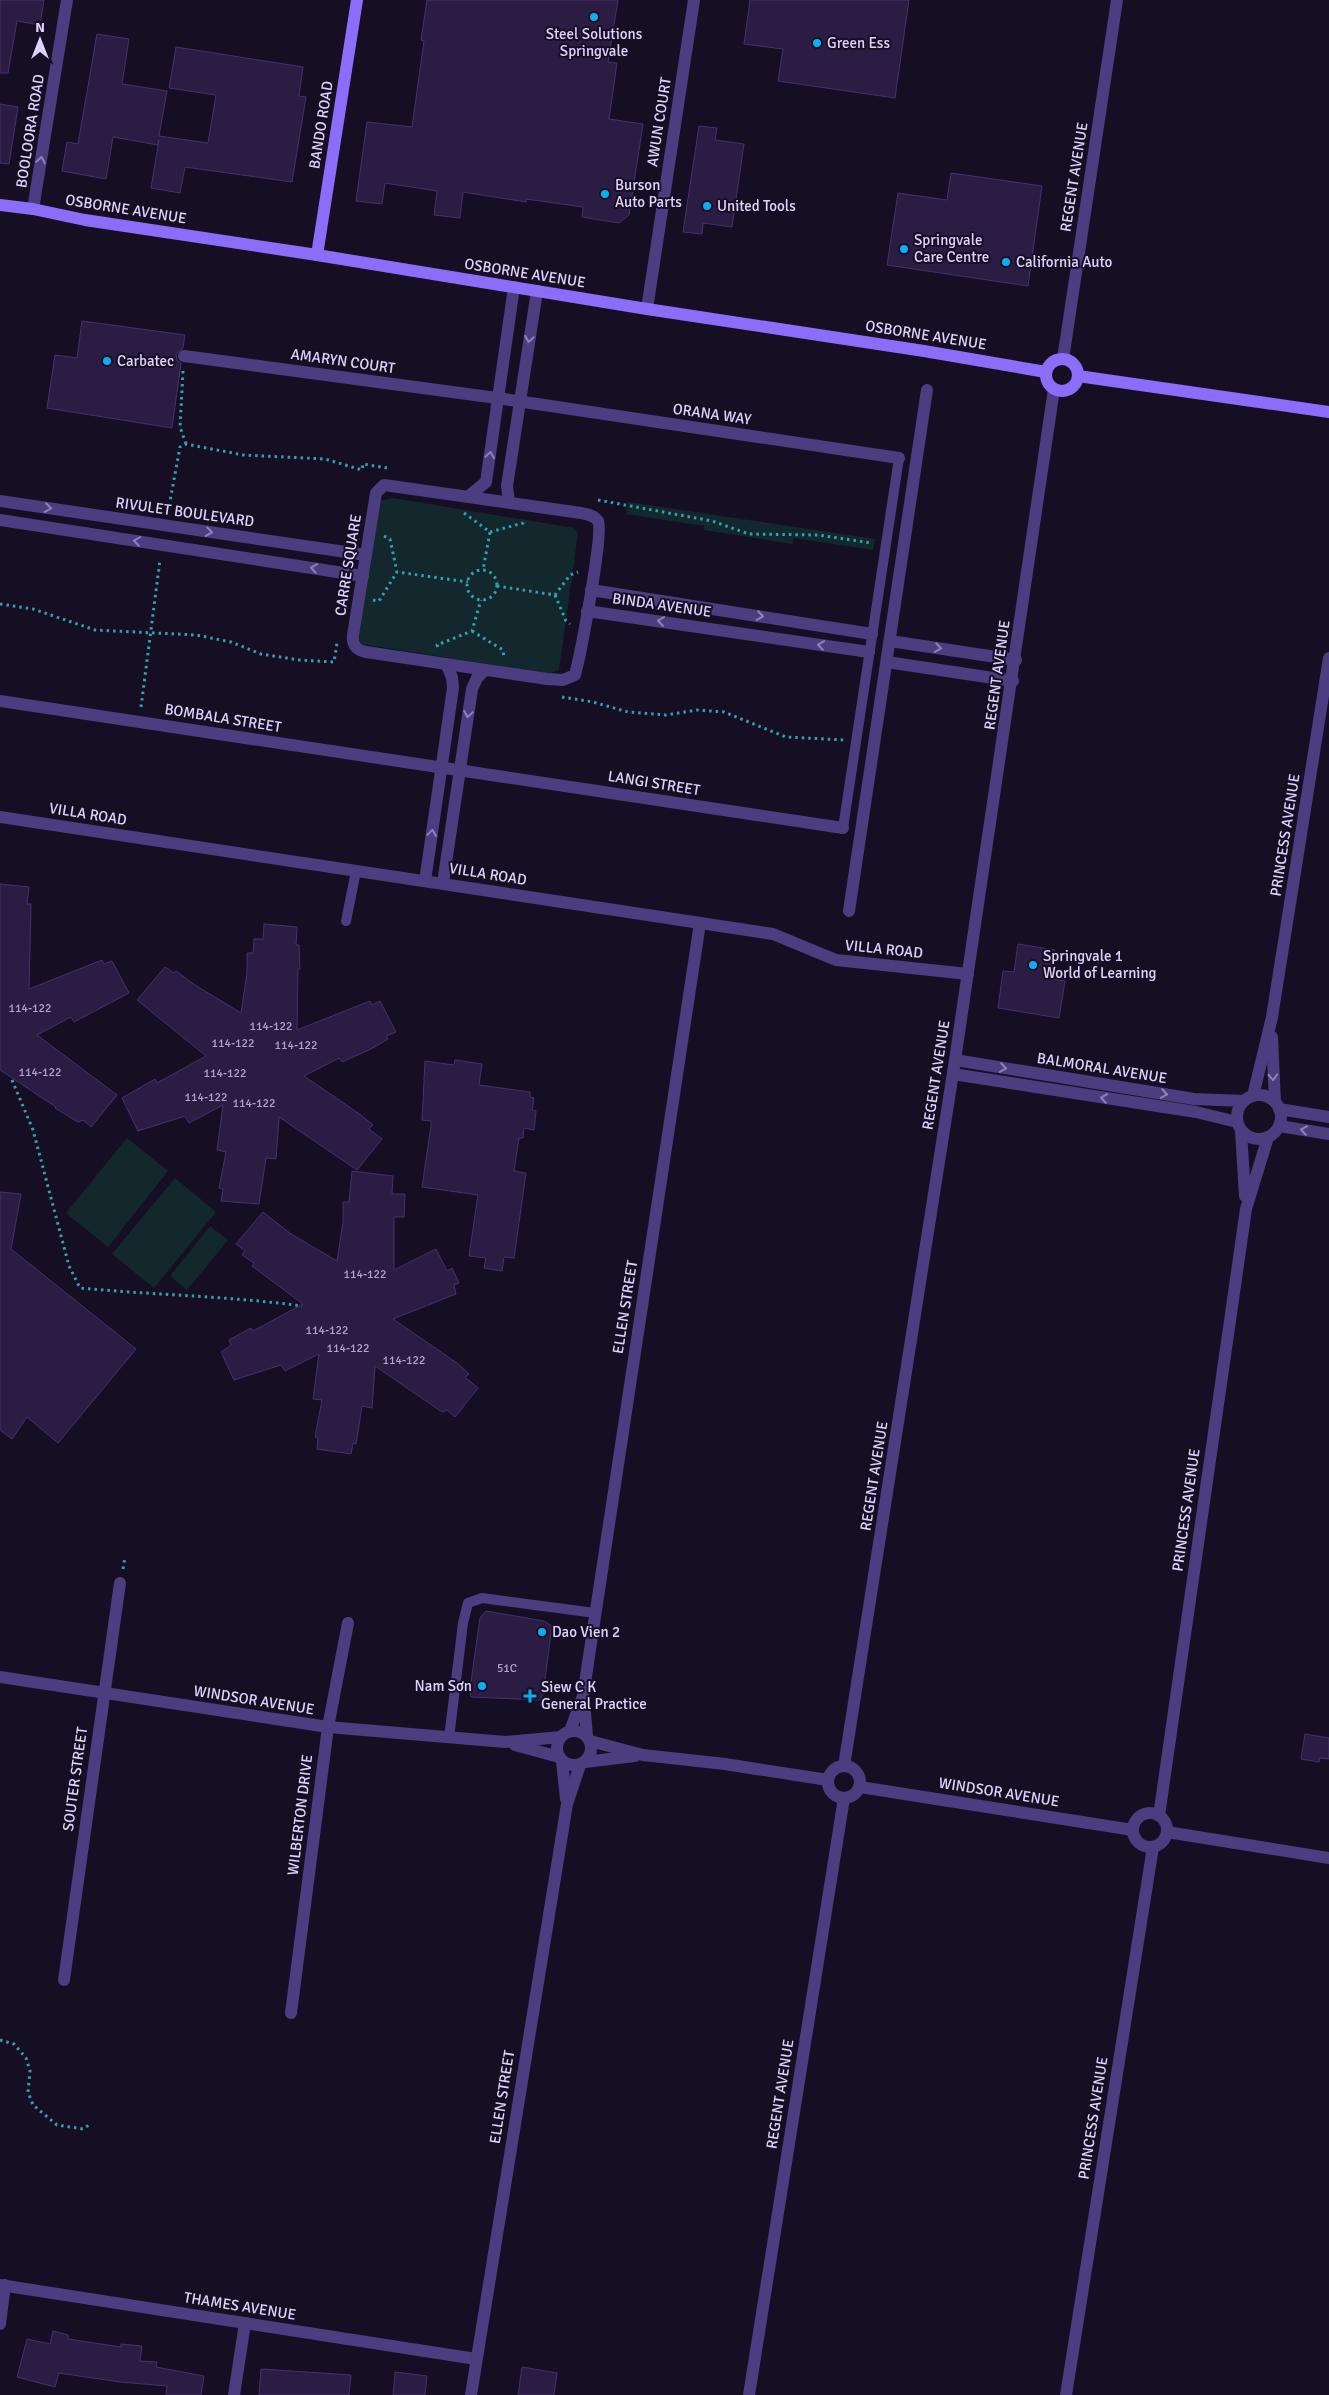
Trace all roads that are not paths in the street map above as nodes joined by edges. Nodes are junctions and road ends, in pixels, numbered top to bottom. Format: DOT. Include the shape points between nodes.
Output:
graph roads {
  1 [pos="67,0"];
  2 [pos="356,0"];
  3 [pos="694,0"];
  4 [pos="1117,0"];
  5 [pos="0,205"];
  6 [pos="33,209"];
  7 [pos="318,255"];
  8 [pos="514,287"];
  9 [pos="537,291"];
  10 [pos="647,309"];
  11 [pos="184,356"];
  12 [pos="1063,358"];
  13 [pos="1046,372"];
  14 [pos="1078,376"];
  15 [pos="1054,389"];
  16 [pos="928,390"];
  17 [pos="498,398"];
  18 [pos="519,402"];
  19 [pos="1329,412"];
  20 [pos="900,458"];
  21 [pos="469,496"];
  22 [pos="0,501"];
  23 [pos="509,502"];
  24 [pos="0,520"];
  25 [pos="165,526"];
  26 [pos="162,544"];
  27 [pos="366,555"];
  28 [pos="363,576"];
  29 [pos="591,590"];
  30 [pos="587,611"];
  31 [pos="736,612"];
  32 [pos="733,631"];
  33 [pos="872,634"];
  34 [pos="890,641"];
  35 [pos="870,652"];
  36 [pos="1329,658"];
  37 [pos="1016,660"];
  38 [pos="887,662"];
  39 [pos="446,664"];
  40 [pos="485,670"];
  41 [pos="1013,681"];
  42 [pos="0,701"];
  43 [pos="441,767"];
  44 [pos="460,769"];
  45 [pos="0,816"];
  46 [pos="843,828"];
  47 [pos="356,871"];
  48 [pos="425,881"];
  49 [pos="443,883"];
  50 [pos="849,911"];
  51 [pos="346,921"];
  52 [pos="700,924"];
  53 [pos="968,974"];
  54 [pos="1272,1017"];
  55 [pos="955,1060"];
  56 [pos="953,1074"];
  57 [pos="1248,1099"];
  58 [pos="1277,1105"];
  59 [pos="1329,1117"];
  60 [pos="1279,1126"];
  61 [pos="1239,1127"];
  62 [pos="1329,1134"];
  63 [pos="1268,1137"];
  64 [pos="1246,1209"];
  65 [pos="120,1583"];
  66 [pos="595,1613"];
  67 [pos="348,1623"];
  68 [pos="0,1677"];
  69 [pos="104,1693"];
  70 [pos="583,1696"];
  71 [pos="328,1727"];
  72 [pos="566,1734"];
  73 [pos="448,1738"];
  74 [pos="588,1738"];
  75 [pos="505,1742"];
  76 [pos="643,1754"];
  77 [pos="561,1759"];
  78 [pos="583,1763"];
  79 [pos="844,1766"];
  80 [pos="828,1780"];
  81 [pos="860,1787"];
  82 [pos="844,1798"];
  83 [pos="566,1804"];
  84 [pos="1159,1816"];
  85 [pos="1133,1830"];
  86 [pos="1167,1832"];
  87 [pos="1153,1847"];
  88 [pos="1329,1858"];
  89 [pos="64,1980"];
  90 [pos="290,2013"];
  91 [pos="3,2285"];
  92 [pos="245,2323"];
  93 [pos="0,2324"];
  94 [pos="476,2359"];
  95 [pos="234,2395"];
  96 [pos="471,2395"];
  97 [pos="749,2395"];
  98 [pos="1066,2395"];
  6 -- 1 [label="street, BOOLOORA ROAD, one-way"];
  2 -- 7 [label="main road, BANDO ROAD"];
  3 -- 10 [label="street, AWUN COURT"];
  4 -- 12 [label="street, REGENT AVENUE"];
  5 -- 6 [label="main road, OSBORNE AVENUE"];
  6 -- 7 [label="main road, OSBORNE AVENUE" via="85,220"];
  7 -- 8 [label="main road, OSBORNE AVENUE"];
  8 -- 9 [label="main road, OSBORNE AVENUE"];
  8 -- 17 [label="street"];
  9 -- 10 [label="main road, OSBORNE AVENUE"];
  9 -- 18 [label="street, one-way"];
  10 -- 13 [label="main road, OSBORNE AVENUE" via="924,350"];
  11 -- 17 [label="street, AMARYN COURT"];
  12 -- 13 [label="main road" via="1050,364"];
  12 -- 14 [label="main road" via="1072,362"];
  13 -- 15 [label="main road" via="1047,382"];
  14 -- 15 [label="main road" via="1070,389"];
  14 -- 19 [label="main road"];
  15 -- 37 [label="street, REGENT AVENUE"];
  16 -- 34 [label="street"];
  17 -- 18 [label="street, AMARYN COURT"];
  21 -- 17 [label="street, one-way" via="486,482"];
  18 -- 20 [label="street, ORANA WAY"];
  18 -- 23 [label="street" via="507,486"];
  20 -- 33 [label="lane"];
  21 -- 23 [label="street, CARRE SQUARE"];
  21 -- 27 [label="street, CARRE SQUARE" via="384,485 376,493"];
  22 -- 25 [label="street, RIVULET BOULEVARD, one-way"];
  23 -- 29 [label="street, CARRE SQUARE" via="594,516 599,527"];
  26 -- 24 [label="street, one-way"];
  25 -- 26 [label="street"];
  25 -- 27 [label="street, RIVULET BOULEVARD, one-way"];
  28 -- 26 [label="street, one-way"];
  27 -- 28 [label="street, CARRE SQUARE"];
  28 -- 39 [label="street, CARRE SQUARE" via="352,640 357,649"];
  29 -- 30 [label="street, CARRE SQUARE"];
  29 -- 31 [label="street, BINDA AVENUE"];
  32 -- 30 [label="street, BINDA AVENUE, one-way"];
  30 -- 40 [label="street, CARRE SQUARE" via="575,675 556,680"];
  31 -- 32 [label="street"];
  31 -- 33 [label="street, BINDA AVENUE, one-way"];
  35 -- 32 [label="street, BINDA AVENUE, one-way"];
  33 -- 35 [label="lane"];
  34 -- 37 [label="street, one-way"];
  34 -- 38 [label="street"];
  35 -- 46 [label="lane"];
  36 -- 54 [label="street, PRINCESS AVENUE"];
  37 -- 41 [label="street, REGENT AVENUE"];
  38 -- 41 [label="street"];
  38 -- 50 [label="street"];
  39 -- 40 [label="street, CARRE SQUARE"];
  39 -- 43 [label="street" via="453,688"];
  40 -- 44 [label="street, one-way" via="472,689"];
  41 -- 53 [label="street, REGENT AVENUE"];
  42 -- 43 [label="street, BOMBALA STREET"];
  43 -- 44 [label="street, BOMBALA STREET"];
  48 -- 43 [label="street, one-way"];
  44 -- 46 [label="street, LANGI STREET"];
  44 -- 49 [label="street"];
  45 -- 47 [label="street, VILLA ROAD"];
  47 -- 48 [label="street, VILLA ROAD"];
  47 -- 51 [label="lane"];
  48 -- 49 [label="street, VILLA ROAD"];
  49 -- 52 [label="street, VILLA ROAD"];
  52 -- 53 [label="street, VILLA ROAD" via="773,934 836,960"];
  52 -- 66 [label="street, ELLEN STREET"];
  53 -- 55 [label="street, REGENT AVENUE"];
  54 -- 57 [label="street, PRINCESS AVENUE"];
  54 -- 58 [label="street, PRINCESS AVENUE, one-way"];
  55 -- 56 [label="street, REGENT AVENUE"];
  55 -- 57 [label="street, BALMORAL AVENUE, one-way" via="1194,1099"];
  61 -- 56 [label="street, BALMORAL AVENUE, one-way" via="1196,1112"];
  56 -- 79 [label="street, REGENT AVENUE"];
  57 -- 58 [label="street" via="1265,1096"];
  57 -- 61 [label="street" via="1238,1110"];
  58 -- 59 [label="street"];
  58 -- 60 [label="street"];
  62 -- 60 [label="street, one-way"];
  60 -- 63 [label="street"];
  61 -- 63 [label="street" via="1253,1139"];
  61 -- 64 [label="street, PRINCESS AVENUE"];
  63 -- 64 [label="street, PRINCESS AVENUE"];
  64 -- 84 [label="street, PRINCESS AVENUE"];
  65 -- 69 [label="street, SOUTER STREET"];
  66 -- 70 [label="street, ELLEN STREET"];
  66 -- 73 [label="lane" via="482,1598 468,1603"];
  67 -- 71 [label="street, WILBERTON DRIVE"];
  68 -- 69 [label="street, WINDSOR AVENUE"];
  69 -- 71 [label="street, WINDSOR AVENUE"];
  69 -- 89 [label="street, SOUTER STREET"];
  70 -- 72 [label="street, ELLEN STREET"];
  70 -- 74 [label="street, ELLEN STREET"];
  71 -- 73 [label="street, WINDSOR AVENUE"];
  71 -- 90 [label="street, WILBERTON DRIVE"];
  72 -- 74 [label="street" via="582,1732"];
  72 -- 75 [label="street, WINDSOR AVENUE"];
  72 -- 77 [label="street" via="557,1747"];
  73 -- 75 [label="street, WINDSOR AVENUE"];
  74 -- 76 [label="street"];
  74 -- 78 [label="street" via="591,1754"];
  75 -- 77 [label="street, WINDSOR AVENUE"];
  76 -- 78 [label="street"];
  76 -- 80 [label="street"];
  77 -- 78 [label="street" via="571,1765"];
  77 -- 83 [label="street, ELLEN STREET"];
  78 -- 83 [label="street, ELLEN STREET"];
  79 -- 80 [label="street" via="831,1771"];
  79 -- 81 [label="street" via="854,1768 859,1775"];
  80 -- 82 [label="street" via="828,1787 834,1795"];
  81 -- 82 [label="street" via="852,1796"];
  81 -- 85 [label="street, WINDSOR AVENUE"];
  82 -- 97 [label="street, REGENT AVENUE"];
  83 -- 94 [label="street, ELLEN STREET"];
  84 -- 85 [label="street" via="1142,1816"];
  84 -- 86 [label="street"];
  85 -- 87 [label="street" via="1139,1843"];
  86 -- 87 [label="street" via="1162,1842"];
  86 -- 88 [label="street"];
  87 -- 98 [label="street, PRINCESS AVENUE"];
  91 -- 92 [label="street, THAMES AVENUE"];
  91 -- 93 [label="street"];
  92 -- 94 [label="street, THAMES AVENUE"];
  92 -- 95 [label="street"];
  94 -- 96 [label="street, ELLEN STREET"];
}
